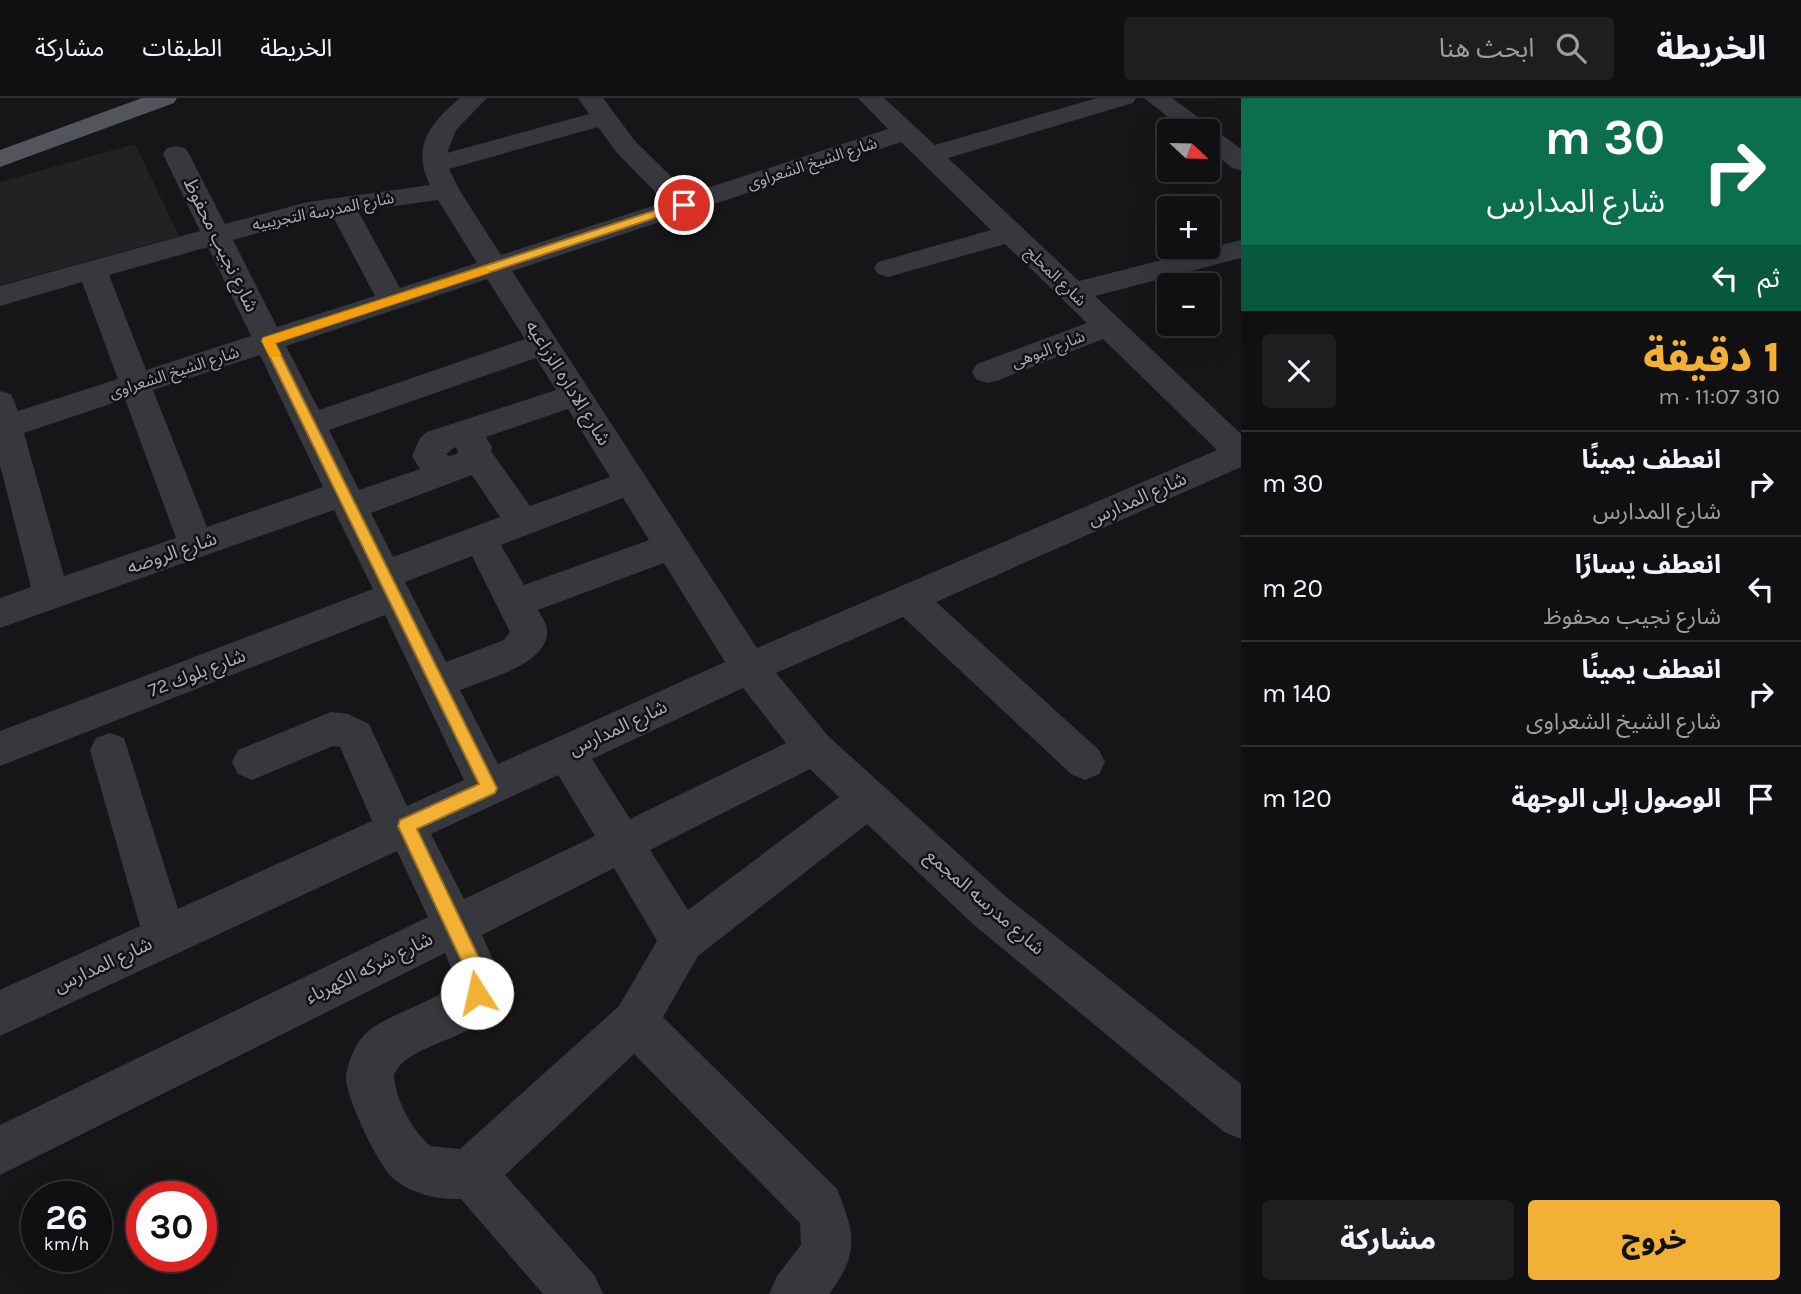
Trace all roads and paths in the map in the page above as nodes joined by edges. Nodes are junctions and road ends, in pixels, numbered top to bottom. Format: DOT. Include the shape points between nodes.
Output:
graph roads {
  1 [pos="121,98"];
  2 [pos="165,98"];
  3 [pos="475,98"];
  4 [pos="870,98"];
  5 [pos="1124,98"];
  6 [pos="1156,98"];
  7 [pos="597,108"];
  8 [pos="1185,119"];
  9 [pos="906,132"];
  10 [pos="0,142"];
  11 [pos="1220,145"];
  12 [pos="176,154"];
  13 [pos="930,155"];
  14 [pos="0,159"];
  15 [pos="1241,162"];
  16 [pos="440,178"];
  17 [pos="340,204"];
  18 [pos="684,205"];
  19 [pos="1011,233"];
  20 [pos="216,235"];
  21 [pos="1241,249"];
  22 [pos="494,267"];
  23 [pos="888,268"];
  24 [pos="92,270"];
  25 [pos="1073,292"];
  26 [pos="0,296"];
  27 [pos="392,300"];
  28 [pos="1108,326"];
  29 [pos="268,341"];
  30 [pos="543,344"];
  31 [pos="988,372"];
  32 [pos="135,384"];
  33 [pos="402,393"];
  34 [pos="575,395"];
  35 [pos="2,419"];
  36 [pos="310,425"];
  37 [pos="455,450"];
  38 [pos="1241,453"];
  39 [pos="631,482"];
  40 [pos="347,500"];
  41 [pos="523,523"];
  42 [pos="480,538"];
  43 [pos="196,545"];
  44 [pos="672,546"];
  45 [pos="389,585"];
  46 [pos="51,595"];
  47 [pos="908,599"];
  48 [pos="515,603"];
  49 [pos="0,613"];
  50 [pos="749,667"];
  51 [pos="437,682"];
  52 [pos="814,748"];
  53 [pos="0,749"];
  54 [pos="110,750"];
  55 [pos="566,752"];
  56 [pos="252,762"];
  57 [pos="1085,762"];
  58 [pos="489,788"];
  59 [pos="869,799"];
  60 [pos="402,828"];
  61 [pos="622,843"];
  62 [pos="454,926"];
  63 [pos="165,937"];
  64 [pos="682,941"];
  65 [pos="0,1013"];
  66 [pos="635,1022"];
  67 [pos="1241,1115"];
  68 [pos="0,1151"];
  69 [pos="471,1173"];
  70 [pos="577,1294"];
  71 [pos="795,1294"];
  1 -- 10 [label="main road"];
  2 -- 14 [label="main road"];
  3 -- 16 [label="street" via="441,132 435,152"];
  4 -- 9 [label="street, شارع المحلج"];
  5 -- 13 [label="street"];
  6 -- 8 [label="street"];
  7 -- 16 [label="street, شارع المدرسة التجريبيه"];
  7 -- 18 [label="street" via="644,166"];
  9 -- 13 [label="street, شارع المحلج"];
  9 -- 18 [label="street, شارع الشيخ الشعراوى"];
  11 -- 15 [label="street"];
  12 -- 20 [label="street, شارع نجيب محفوظ"];
  13 -- 19 [label="street, شارع المحلج"];
  16 -- 17 [label="street, شارع المدرسة التجريبيه"];
  16 -- 22 [label="street, شارع الاداره الزراعيه"];
  17 -- 20 [label="street, شارع المدرسة التجريبيه"];
  17 -- 27 [label="street"];
  18 -- 22 [label="street, شارع الشيخ الشعراوى"];
  19 -- 23 [label="street"];
  19 -- 25 [label="street, شارع المحلج"];
  20 -- 24 [label="street, شارع المدرسة التجريبيه"];
  20 -- 29 [label="street, شارع نجيب محفوظ"];
  21 -- 25 [label="street"];
  22 -- 27 [label="street, شارع الشيخ الشعراوى"];
  22 -- 30 [label="street, شارع الاداره الزراعيه"];
  24 -- 26 [label="street, شارع المدرسة التجريبيه"];
  24 -- 32 [label="street"];
  25 -- 28 [label="street, شارع المحلج"];
  27 -- 29 [label="street, شارع الشيخ الشعراوى"];
  28 -- 31 [label="street, شارع البوهى"];
  28 -- 38 [label="street, شارع المحلج"];
  29 -- 32 [label="street, شارع الشيخ الشعراوى"];
  29 -- 36 [label="street, شارع نجيب محفوظ"];
  30 -- 33 [label="street"];
  30 -- 34 [label="street, شارع الاداره الزراعيه"];
  32 -- 35 [label="street, شارع الشيخ الشعراوى"];
  32 -- 43 [label="street"];
  33 -- 36 [label="street"];
  33 -- 37 [label="street"];
  34 -- 37 [label="street, شارع الروضه"];
  34 -- 39 [label="street, شارع الاداره الزراعيه"];
  35 -- 46 [label="street"];
  36 -- 40 [label="street, شارع نجيب محفوظ"];
  37 -- 40 [label="street, شارع الروضه"];
  37 -- 41 [label="street"];
  38 -- 47 [label="street, شارع المدارس"];
  39 -- 41 [label="street, شارع بلوك 72"];
  39 -- 44 [label="street, شارع الاداره الزراعيه"];
  40 -- 43 [label="street, شارع الروضه"];
  40 -- 45 [label="street, شارع نجيب محفوظ"];
  41 -- 42 [label="street, شارع بلوك 72"];
  42 -- 45 [label="street, شارع بلوك 72"];
  42 -- 48 [label="street"];
  43 -- 46 [label="street, شارع الروضه"];
  44 -- 48 [label="street"];
  44 -- 50 [label="street, شارع الاداره الزراعيه"];
  45 -- 51 [label="street, شارع نجيب محفوظ"];
  45 -- 53 [label="street, شارع بلوك 72"];
  46 -- 49 [label="street, شارع الروضه"];
  47 -- 50 [label="street, شارع المدارس"];
  47 -- 57 [label="street"];
  48 -- 51 [label="street" via="529,628 517,652"];
  50 -- 52 [label="street, شارع مدرسه المجمع"];
  50 -- 55 [label="street, شارع المدارس"];
  51 -- 58 [label="street, شارع نجيب محفوظ"];
  52 -- 59 [label="street, شارع مدرسه المجمع"];
  52 -- 61 [label="street, شارع شركه الكهرباء"];
  54 -- 63 [label="street"];
  55 -- 58 [label="street, شارع المدارس"];
  55 -- 61 [label="street"];
  56 -- 60 [label="street" via="331,730 348,731 355,736"];
  58 -- 60 [label="street, شارع المدارس"];
  59 -- 64 [label="street"];
  59 -- 67 [label="street, شارع مدرسه المجمع" via="989,910"];
  60 -- 62 [label="street"];
  60 -- 63 [label="street, شارع المدارس"];
  61 -- 62 [label="street, شارع شركه الكهرباء"];
  61 -- 64 [label="street"];
  62 -- 68 [label="street, شارع شركه الكهرباء"];
  62 -- 69 [label="street" via="480,979 477,993 467,1006 380,1052 369,1074 398,1149 412,1163 429,1173"];
  63 -- 65 [label="street, شارع المدارس"];
  64 -- 66 [label="street"];
  66 -- 69 [label="street"];
  66 -- 71 [label="street" via="819,1207 829,1241 822,1262"];
  69 -- 70 [label="street"];
}
